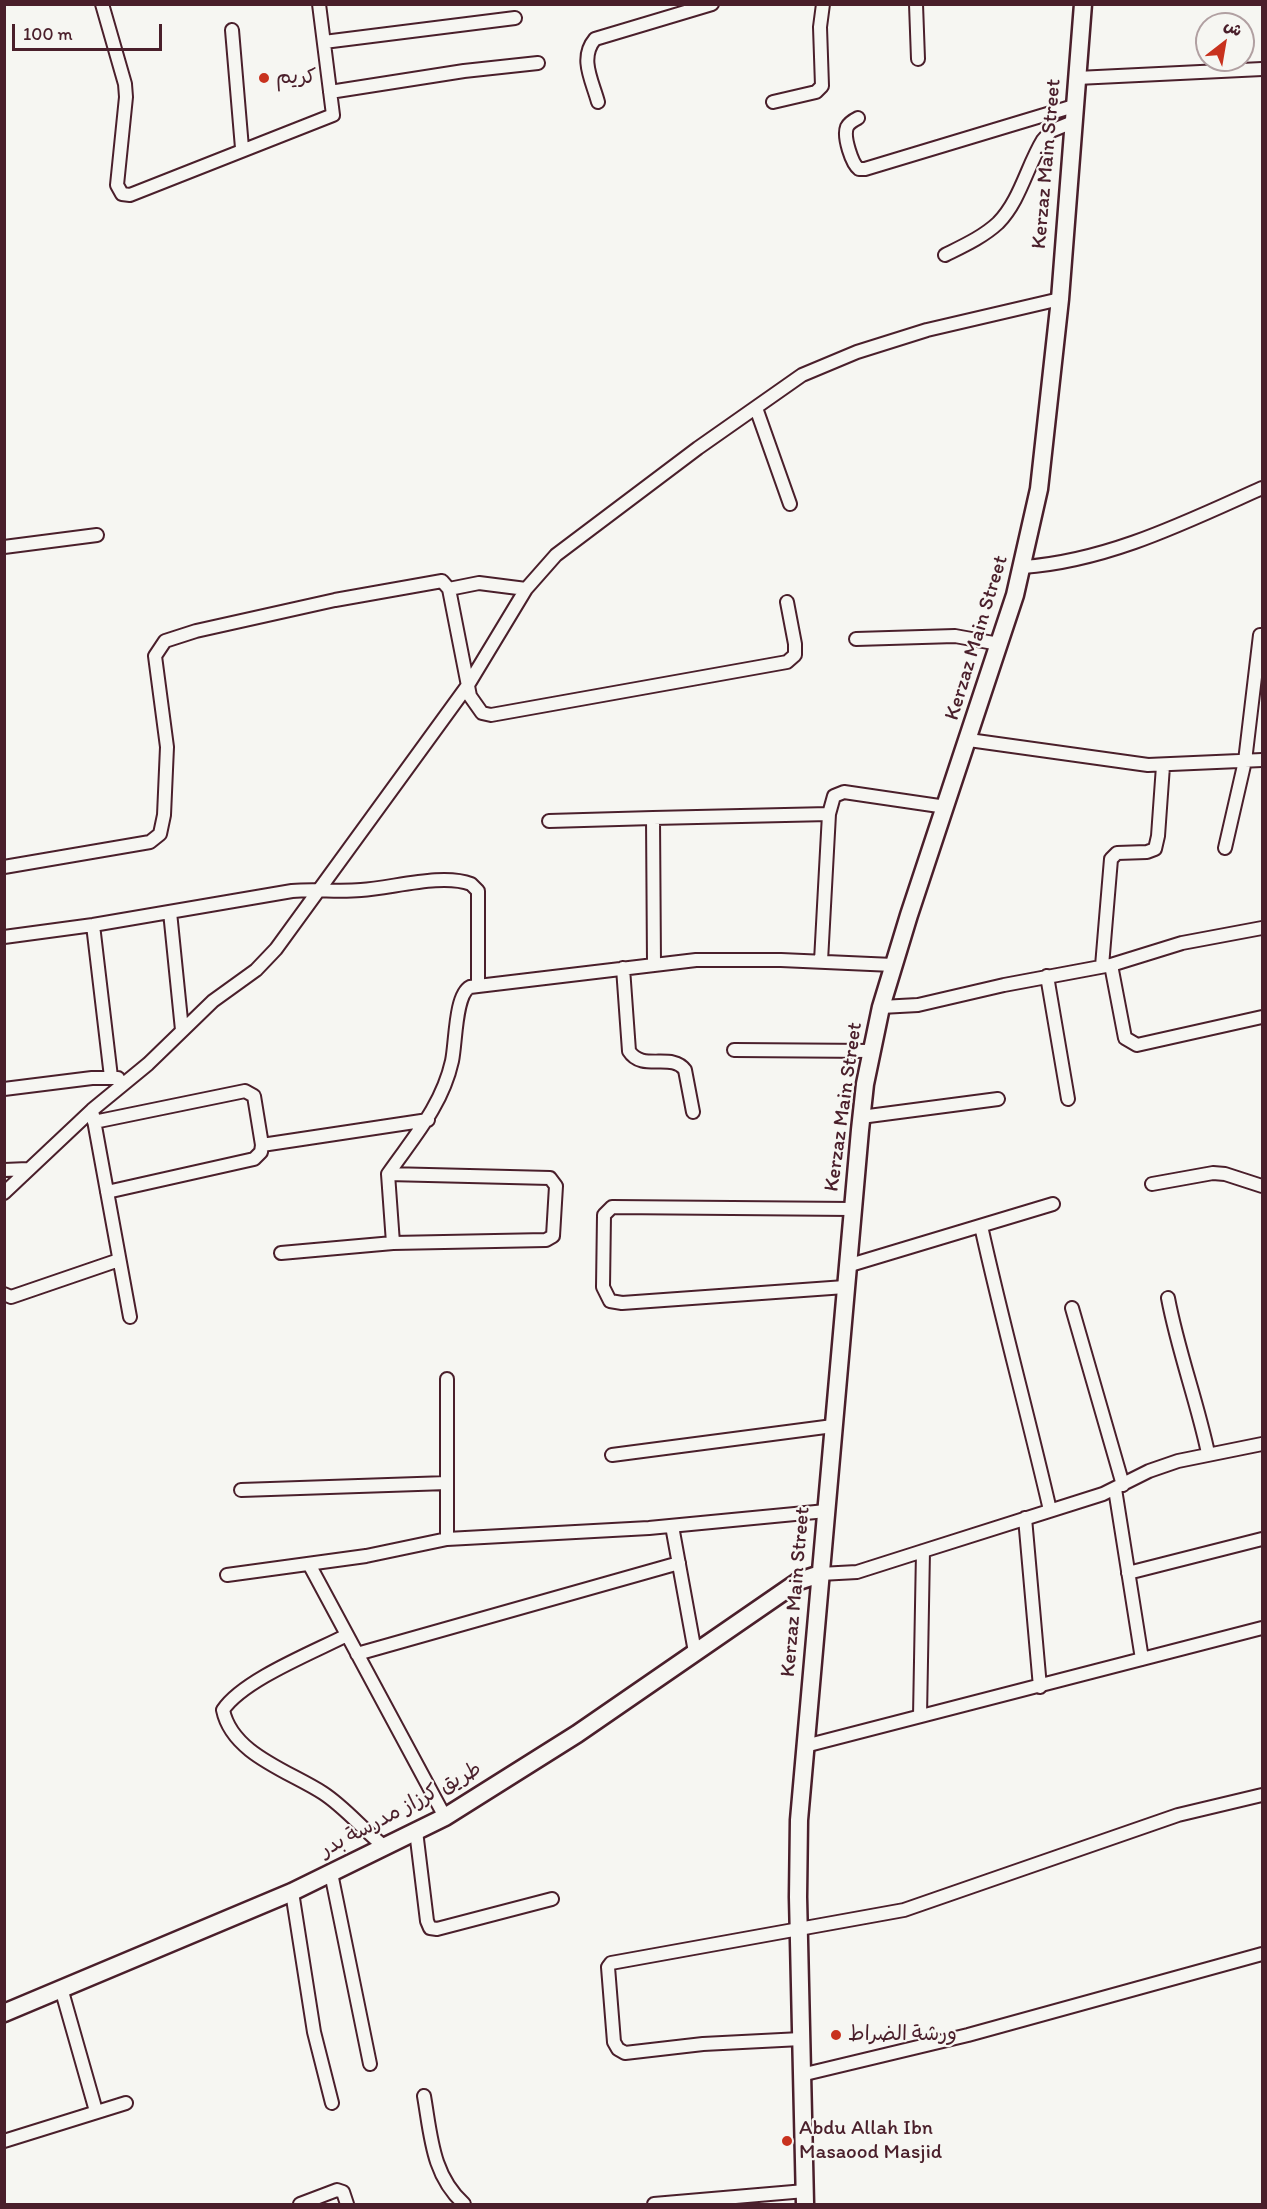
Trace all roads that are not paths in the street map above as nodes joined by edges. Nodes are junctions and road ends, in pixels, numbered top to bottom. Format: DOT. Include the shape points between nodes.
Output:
graph roads {
  1 [pos="102,4"];
  2 [pos="319,4"];
  3 [pos="712,4"];
  4 [pos="823,4"];
  5 [pos="916,4"];
  6 [pos="1083,4"];
  7 [pos="515,18"];
  8 [pos="232,30"];
  9 [pos="324,42"];
  10 [pos="918,59"];
  11 [pos="538,63"];
  12 [pos="1263,69"];
  13 [pos="1077,78"];
  14 [pos="330,92"];
  15 [pos="598,102"];
  16 [pos="773,102"];
  17 [pos="1074,114"];
  18 [pos="858,118"];
  19 [pos="242,148"];
  20 [pos="945,255"];
  21 [pos="1060,299"];
  22 [pos="756,408"];
  23 [pos="1263,488"];
  24 [pos="790,504"];
  25 [pos="97,535"];
  26 [pos="4,547"];
  27 [pos="1023,567"];
  28 [pos="449,589"];
  29 [pos="526,589"];
  30 [pos="787,602"];
  31 [pos="1260,635"];
  32 [pos="856,639"];
  33 [pos="999,644"];
  34 [pos="468,685"];
  35 [pos="969,740"];
  36 [pos="1263,760"];
  37 [pos="1245,761"];
  38 [pos="1163,766"];
  39 [pos="946,807"];
  40 [pos="829,814"];
  41 [pos="653,818"];
  42 [pos="549,821"];
  43 [pos="1225,848"];
  44 [pos="4,867"];
  45 [pos="321,889"];
  46 [pos="170,912"];
  47 [pos="93,925"];
  48 [pos="1263,928"];
  49 [pos="4,937"];
  50 [pos="820,961"];
  51 [pos="654,964"];
  52 [pos="893,965"];
  53 [pos="1107,965"];
  54 [pos="622,968"];
  55 [pos="1047,976"];
  56 [pos="478,986"];
  57 [pos="881,1007"];
  58 [pos="1263,1017"];
  59 [pos="182,1030"];
  60 [pos="734,1050"];
  61 [pos="873,1051"];
  62 [pos="111,1077"];
  63 [pos="131,1078"];
  64 [pos="4,1089"];
  65 [pos="998,1099"];
  66 [pos="1068,1100"];
  67 [pos="693,1112"];
  68 [pos="93,1116"];
  69 [pos="861,1117"];
  70 [pos="428,1120"];
  71 [pos="262,1145"];
  72 [pos="4,1170"];
  73 [pos="28,1170"];
  74 [pos="388,1174"];
  75 [pos="1152,1184"];
  76 [pos="1263,1186"];
  77 [pos="107,1192"];
  78 [pos="4,1193"];
  79 [pos="1053,1204"];
  80 [pos="852,1209"];
  81 [pos="981,1226"];
  82 [pos="393,1243"];
  83 [pos="281,1253"];
  84 [pos="119,1260"];
  85 [pos="847,1266"];
  86 [pos="845,1287"];
  87 [pos="4,1294"];
  88 [pos="1168,1298"];
  89 [pos="1072,1308"];
  90 [pos="130,1317"];
  91 [pos="447,1379"];
  92 [pos="833,1426"];
  93 [pos="1263,1444"];
  94 [pos="1208,1453"];
  95 [pos="612,1455"];
  96 [pos="447,1483"];
  97 [pos="1119,1487"];
  98 [pos="241,1490"];
  99 [pos="1050,1510"];
  100 [pos="826,1511"];
  101 [pos="1025,1518"];
  102 [pos="672,1526"];
  103 [pos="447,1539"];
  104 [pos="1263,1539"];
  105 [pos="923,1551"];
  106 [pos="679,1563"];
  107 [pos="309,1564"];
  108 [pos="820,1574"];
  109 [pos="1128,1574"];
  110 [pos="227,1575"];
  111 [pos="1263,1628"];
  112 [pos="347,1635"];
  113 [pos="695,1652"];
  114 [pos="357,1654"];
  115 [pos="1142,1659"];
  116 [pos="1040,1687"];
  117 [pos="920,1716"];
  118 [pos="805,1746"];
  119 [pos="1263,1795"];
  120 [pos="445,1817"];
  121 [pos="416,1831"];
  122 [pos="386,1847"];
  123 [pos="331,1873"];
  124 [pos="292,1892"];
  125 [pos="552,1899"];
  126 [pos="799,1931"];
  127 [pos="1263,1954"];
  128 [pos="61,1988"];
  129 [pos="4,2013"];
  130 [pos="801,2039"];
  131 [pos="370,2064"];
  132 [pos="801,2075"];
  133 [pos="424,2096"];
  134 [pos="126,2103"];
  135 [pos="332,2103"];
  136 [pos="96,2111"];
  137 [pos="4,2140"];
  138 [pos="805,2198"];
  139 [pos="459,2203"];
  140 [pos="300,2205"];
  141 [pos="348,2205"];
  142 [pos="654,2205"];
  1 -- 19 [label="street" via="125,84 117,185 122,194 142,191"];
  2 -- 9 [label="street"];
  3 -- 15 [label="street" via="595,39 586,62"];
  4 -- 16 [label="street" via="822,86 816,92"];
  5 -- 10 [label="street"];
  6 -- 13 [label="street, Kerzaz Main Street"];
  7 -- 9 [label="street"];
  8 -- 19 [label="street"];
  9 -- 14 [label="street"];
  11 -- 14 [label="street"];
  12 -- 13 [label="street"];
  13 -- 17 [label="street, Kerzaz Main Street"];
  14 -- 19 [label="street" via="333,115"];
  17 -- 18 [label="street" via="865,169 854,164 846,131"];
  17 -- 20 [label="street" via="1042,140 1009,209 998,222 982,236"];
  17 -- 21 [label="street, Kerzaz Main Street"];
  21 -- 22 [label="street" via="961,321 857,352 802,375"];
  21 -- 27 [label="street, Kerzaz Main Street" via="1046,446"];
  22 -- 24 [label="street"];
  22 -- 29 [label="street" via="556,555"];
  23 -- 27 [label="street" via="1107,552"];
  25 -- 26 [label="street"];
  27 -- 33 [label="street, Kerzaz Main Street"];
  28 -- 29 [label="street" via="479,583"];
  28 -- 34 [label="street"];
  28 -- 44 [label="street" via="446,583 438,581 208,628 165,641 155,656 167,747 160,834 150,842"];
  29 -- 34 [label="street"];
  30 -- 34 [label="street" via="795,655 780,664 491,715 474,705"];
  31 -- 37 [label="street"];
  32 -- 33 [label="street" via="955,636"];
  33 -- 35 [label="street, Kerzaz Main Street"];
  34 -- 45 [label="street"];
  35 -- 38 [label="street"];
  35 -- 39 [label="street, Kerzaz Main Street"];
  36 -- 37 [label="street"];
  37 -- 38 [label="street"];
  37 -- 43 [label="street"];
  38 -- 53 [label="street" via="1155,849 1117,853 1111,859"];
  39 -- 40 [label="street" via="844,792 831,800"];
  39 -- 52 [label="street, Kerzaz Main Street"];
  40 -- 41 [label="street"];
  40 -- 50 [label="street"];
  41 -- 42 [label="street"];
  41 -- 51 [label="street"];
  45 -- 46 [label="street"];
  45 -- 56 [label="street" via="363,890 457,880 471,884 478,891"];
  45 -- 59 [label="street" via="266,961"];
  46 -- 47 [label="street"];
  46 -- 59 [label="street"];
  47 -- 49 [label="street"];
  47 -- 62 [label="street"];
  48 -- 53 [label="street" via="1182,943"];
  50 -- 51 [label="street" via="696,960"];
  50 -- 52 [label="street"];
  51 -- 54 [label="street"];
  52 -- 57 [label="street, Kerzaz Main Street"];
  53 -- 55 [label="street"];
  53 -- 58 [label="street" via="1125,1038 1137,1045"];
  54 -- 56 [label="street"];
  54 -- 67 [label="street" via="629,1051 642,1061 682,1065"];
  55 -- 57 [label="street" via="918,1005"];
  55 -- 66 [label="street"];
  56 -- 70 [label="street" via="470,987 461,996 451,1064"];
  57 -- 61 [label="street, Kerzaz Main Street"];
  59 -- 63 [label="street"];
  60 -- 61 [label="street"];
  61 -- 69 [label="street, Kerzaz Main Street"];
  62 -- 63 [label="street"];
  62 -- 64 [label="street"];
  63 -- 68 [label="street"];
  65 -- 69 [label="street"];
  68 -- 71 [label="street" via="248,1092 254,1096"];
  68 -- 73 [label="street"];
  68 -- 77 [label="street"];
  69 -- 80 [label="street, Kerzaz Main Street"];
  70 -- 71 [label="street"];
  70 -- 74 [label="street"];
  71 -- 77 [label="street" via="254,1159"];
  72 -- 73 [label="street"];
  73 -- 78 [label="street"];
  74 -- 82 [label="street"];
  74 -- 82 [label="street" via="550,1178 556,1186 550,1239"];
  75 -- 76 [label="street" via="1213,1173"];
  77 -- 84 [label="street"];
  79 -- 81 [label="street"];
  80 -- 85 [label="street, Kerzaz Main Street"];
  80 -- 86 [label="street" via="612,1207 604,1215 603,1287 610,1301"];
  81 -- 85 [label="street"];
  81 -- 99 [label="street"];
  82 -- 83 [label="street"];
  84 -- 87 [label="street" via="11,1297"];
  84 -- 90 [label="street"];
  85 -- 86 [label="street, Kerzaz Main Street"];
  86 -- 92 [label="street, Kerzaz Main Street"];
  88 -- 94 [label="street"];
  89 -- 97 [label="street"];
  91 -- 96 [label="street"];
  92 -- 95 [label="street"];
  92 -- 100 [label="street, Kerzaz Main Street"];
  93 -- 94 [label="street"];
  94 -- 97 [label="street" via="1149,1471"];
  96 -- 98 [label="street"];
  96 -- 103 [label="street"];
  97 -- 99 [label="street"];
  97 -- 109 [label="street"];
  99 -- 101 [label="street"];
  100 -- 102 [label="street"];
  100 -- 108 [label="street, Kerzaz Main Street"];
  101 -- 105 [label="street"];
  101 -- 116 [label="street"];
  102 -- 103 [label="street"];
  102 -- 106 [label="street"];
  103 -- 107 [label="street"];
  104 -- 109 [label="street"];
  105 -- 108 [label="street" via="857,1572"];
  105 -- 117 [label="street"];
  106 -- 113 [label="street"];
  106 -- 114 [label="street"];
  107 -- 110 [label="street"];
  107 -- 112 [label="street"];
  108 -- 113 [label="street, طريق كرزاز مدرسة بدر" via="799,1581"];
  108 -- 118 [label="street, Kerzaz Main Street"];
  109 -- 115 [label="street"];
  111 -- 115 [label="street"];
  112 -- 114 [label="street"];
  112 -- 122 [label="street" via="231,1698 223,1710 225,1721 245,1744 322,1792"];
  113 -- 120 [label="street, طريق كرزاز مدرسة بدر" via="577,1734"];
  114 -- 120 [label="street"];
  115 -- 116 [label="street"];
  116 -- 117 [label="street"];
  117 -- 118 [label="street"];
  118 -- 126 [label="street, Kerzaz Main Street" via="799,1820"];
  119 -- 126 [label="street" via="1178,1815 904,1910"];
  120 -- 121 [label="street, طريق كرزاز مدرسة بدر"];
  121 -- 122 [label="street, طريق كرزاز مدرسة بدر"];
  121 -- 125 [label="street" via="430,1928"];
  122 -- 123 [label="street, طريق كرزاز مدرسة بدر"];
  123 -- 124 [label="street, طريق كرزاز مدرسة بدر"];
  123 -- 131 [label="street"];
  124 -- 128 [label="street, طريق كرزاز مدرسة بدر"];
  124 -- 135 [label="street" via="314,2032"];
  126 -- 130 [label="street, Kerzaz Main Street"];
  126 -- 130 [label="street" via="611,1963 608,1967 614,2042 625,2053"];
  127 -- 132 [label="street" via="980,2032"];
  128 -- 129 [label="street, طريق كرزاز مدرسة بدر"];
  128 -- 136 [label="street"];
  130 -- 132 [label="street, Kerzaz Main Street"];
  132 -- 138 [label="street, Kerzaz Main Street"];
  133 -- 139 [label="street" via="435,2161"];
  134 -- 136 [label="street"];
  136 -- 137 [label="street"];
  138 -- 142 [label="street"];
  140 -- 141 [label="street" via="337,2190 343,2192"];
}
